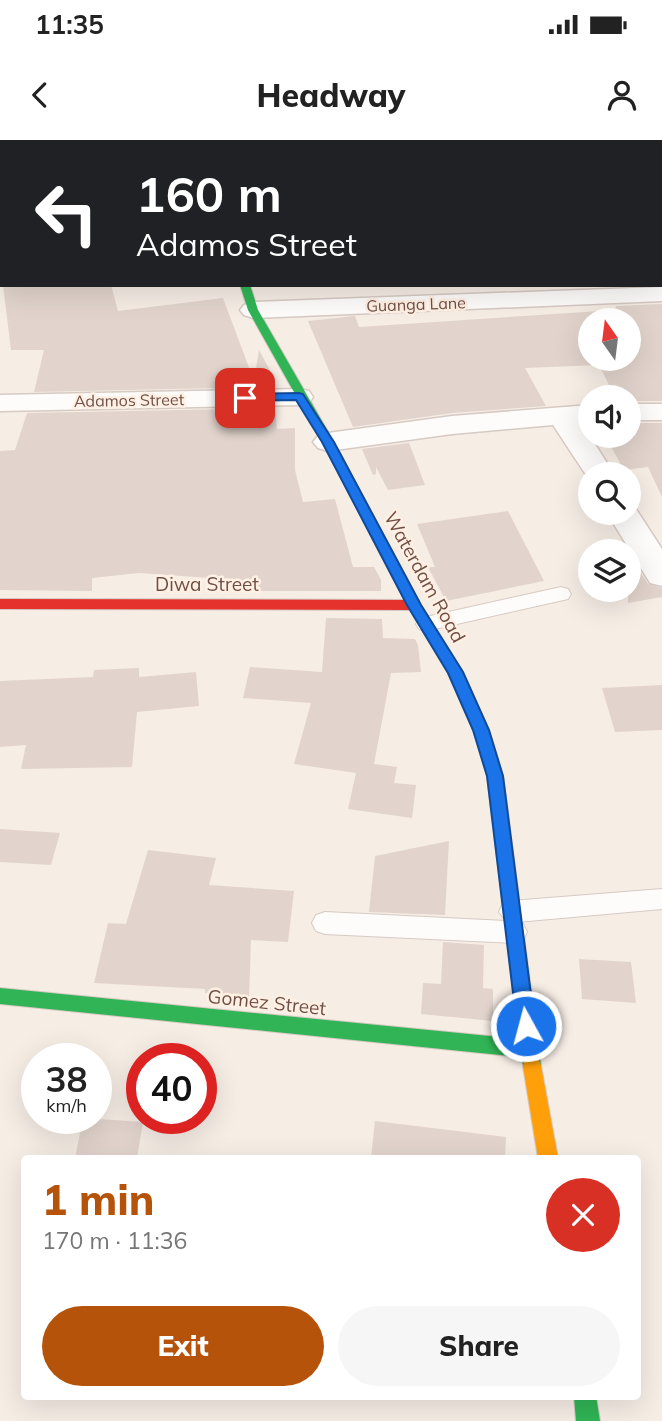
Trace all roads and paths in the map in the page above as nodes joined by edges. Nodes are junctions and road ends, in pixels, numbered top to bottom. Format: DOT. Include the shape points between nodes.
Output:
graph roads {
  1 [pos="246,287"];
  2 [pos="443,294"];
  3 [pos="662,295"];
  4 [pos="253,310"];
  5 [pos="299,397"];
  6 [pos="0,403"];
  7 [pos="641,412"];
  8 [pos="662,412"];
  9 [pos="575,414"];
  10 [pos="328,442"];
  11 [pos="594,462"];
  12 [pos="631,525"];
  13 [pos="662,575"];
  14 [pos="561,594"];
  15 [pos="0,604"];
  16 [pos="414,605"];
  17 [pos="426,624"];
  18 [pos="662,899"];
  19 [pos="513,922"];
  20 [pos="325,923"];
  21 [pos="0,996"];
  22 [pos="529,1049"];
  23 [pos="547,1155"];
  24 [pos="585,1400"];
  25 [pos="588,1421"];
  1 -- 4 [label="street, Waterdam Road"];
  2 -- 3 [label="street, Guanga Lane"];
  2 -- 4 [label="street, Guanga Lane"];
  4 -- 5 [label="street, Waterdam Road"];
  5 -- 6 [label="street, Adamos Street"];
  5 -- 10 [label="street, Waterdam Road"];
  7 -- 8 [label="street"];
  9 -- 10 [label="street"];
  9 -- 11 [label="street"];
  10 -- 16 [label="street, Waterdam Road"];
  12 -- 13 [label="street"];
  14 -- 17 [label="lane"];
  15 -- 16 [label="street, Diwa Street"];
  16 -- 17 [label="street, Waterdam Road"];
  17 -- 19 [label="street, Waterdam Road" via="481,730 495,776"];
  18 -- 19 [label="lane"];
  19 -- 20 [label="lane"];
  19 -- 22 [label="street, Waterdam Road"];
  21 -- 22 [label="street, Gomez Street"];
  22 -- 23 [label="street, Waterdam Road"];
  24 -- 25 [label="street"];
}
